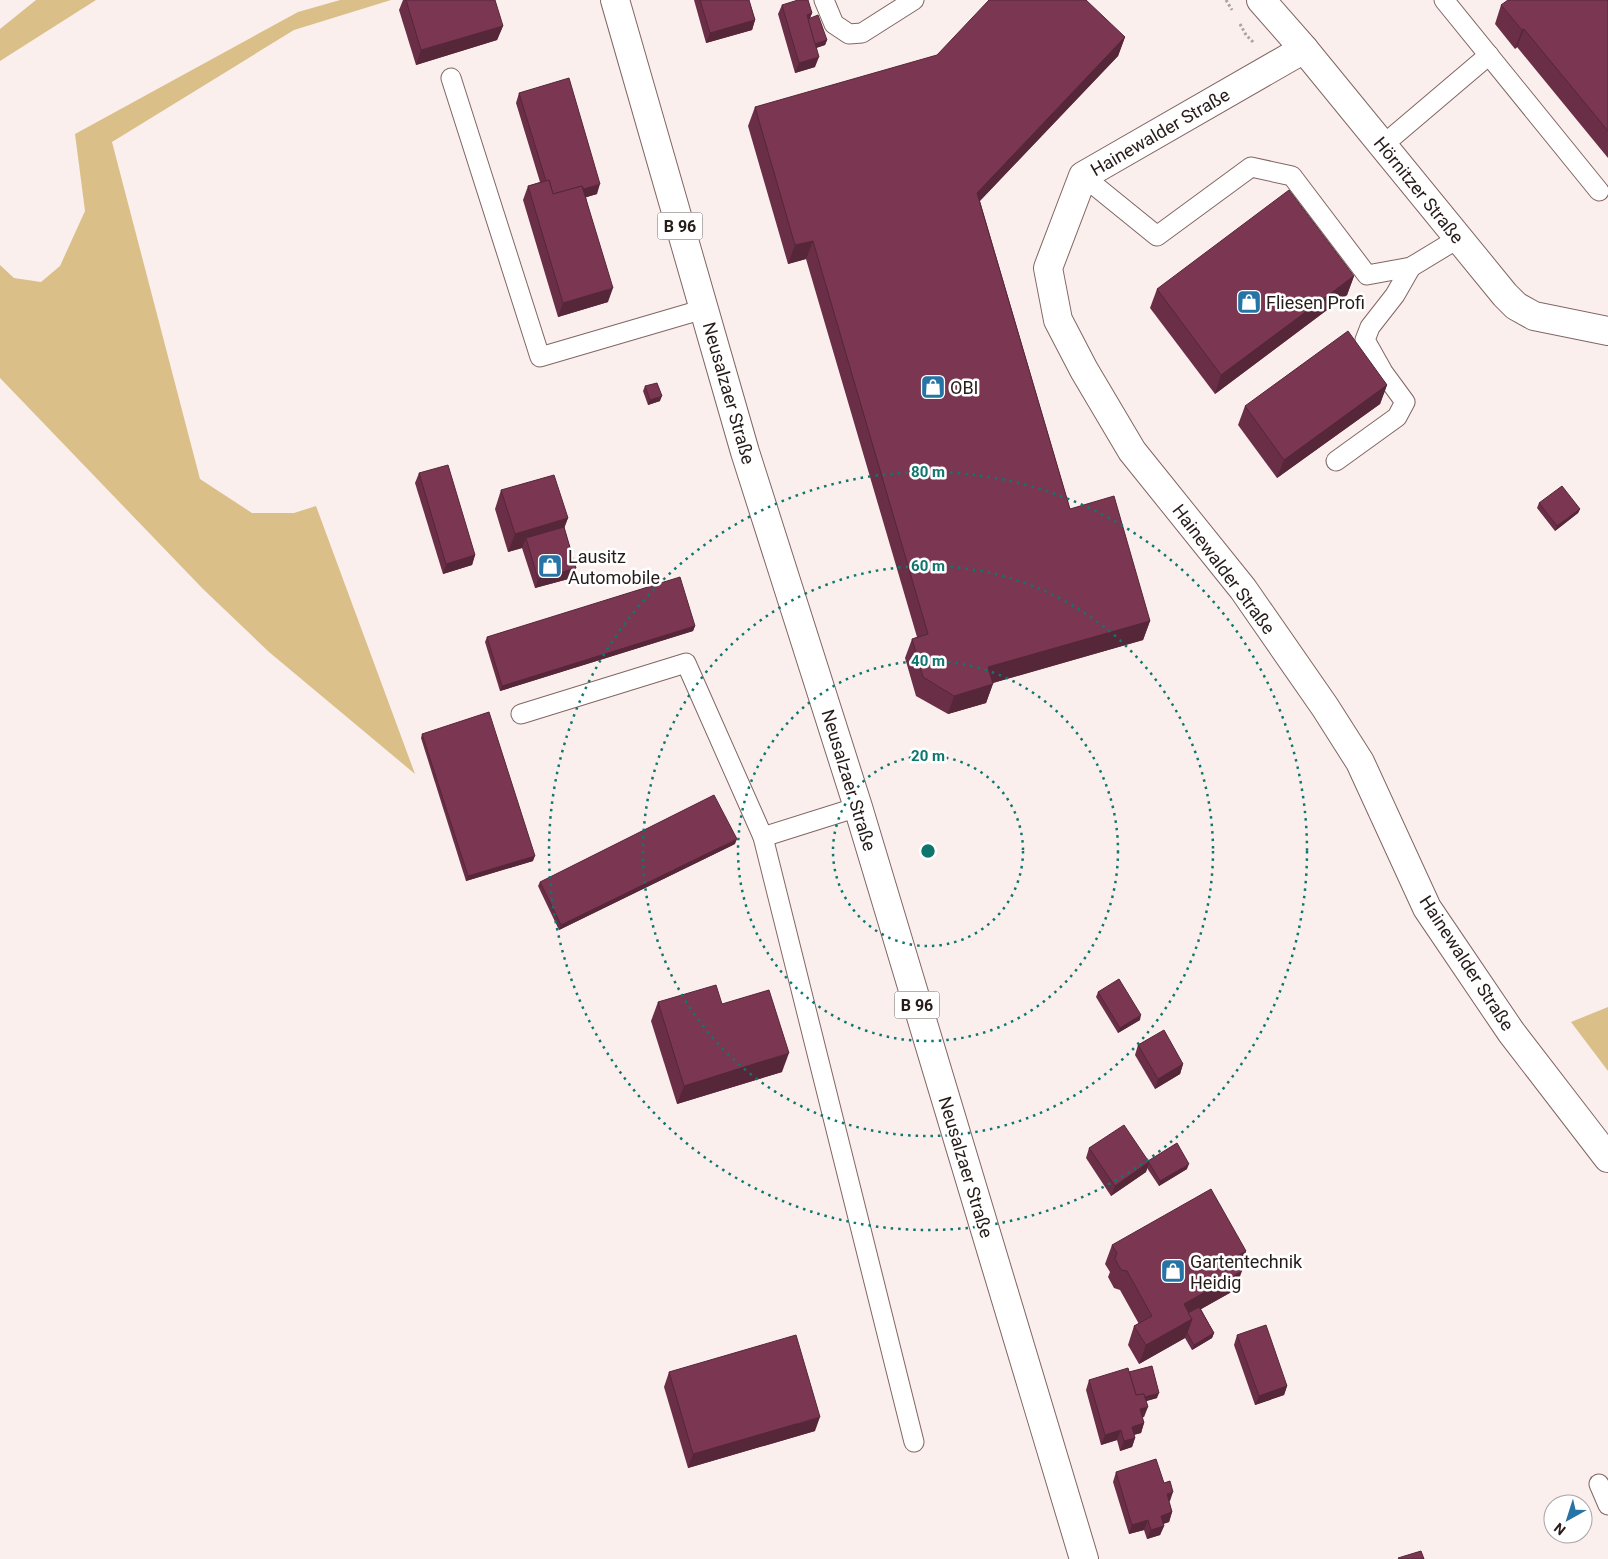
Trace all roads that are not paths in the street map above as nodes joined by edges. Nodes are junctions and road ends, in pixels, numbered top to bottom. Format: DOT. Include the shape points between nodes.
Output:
graph roads {
  1 [pos="615,0"];
  2 [pos="824,0"];
  3 [pos="914,0"];
  4 [pos="1261,0"];
  5 [pos="1444,0"];
  6 [pos="1304,49"];
  7 [pos="1489,55"];
  8 [pos="450,78"];
  9 [pos="1383,145"];
  10 [pos="1083,176"];
  11 [pos="1599,191"];
  12 [pos="1459,238"];
  13 [pos="1411,267"];
  14 [pos="704,309"];
  15 [pos="1608,331"];
  16 [pos="1336,461"];
  17 [pos="521,714"];
  18 [pos="858,807"];
  19 [pos="763,837"];
  20 [pos="1608,1158"];
  21 [pos="914,1442"];
  22 [pos="1599,1484"];
  23 [pos="1608,1505"];
  24 [pos="1084,1559"];
  1 -- 14 [label="street, Neusalzaer Straße / B 96"];
  2 -- 3 [label="lane" via="834,24 849,34 862,33"];
  4 -- 6 [label="street, Hörnitzer Straße"];
  5 -- 7 [label="lane"];
  6 -- 9 [label="street, Hörnitzer Straße"];
  6 -- 10 [label="street, Hainewalder Straße"];
  7 -- 9 [label="lane"];
  7 -- 11 [label="lane"];
  8 -- 14 [label="lane" via="540,357"];
  9 -- 12 [label="street, Hörnitzer Straße"];
  10 -- 13 [label="lane" via="1157,236 1251,167 1292,176 1367,275"];
  10 -- 20 [label="street, Hainewalder Straße" via="1048,268 1058,320 1084,370 1132,451 1243,589 1325,707 1360,762 1427,908 1511,1032"];
  12 -- 13 [label="lane"];
  12 -- 15 [label="street, Hörnitzer Straße" via="1516,306 1534,316"];
  13 -- 16 [label="lane" via="1396,295 1370,327 1365,340 1405,402 1397,417"];
  14 -- 18 [label="street, Neusalzaer Straße / B 96" via="745,452"];
  17 -- 19 [label="lane" via="686,663"];
  18 -- 19 [label="lane"];
  18 -- 24 [label="street, Neusalzaer Straße / B 96"];
  19 -- 21 [label="lane"];
  22 -- 23 [label="lane"];
}
